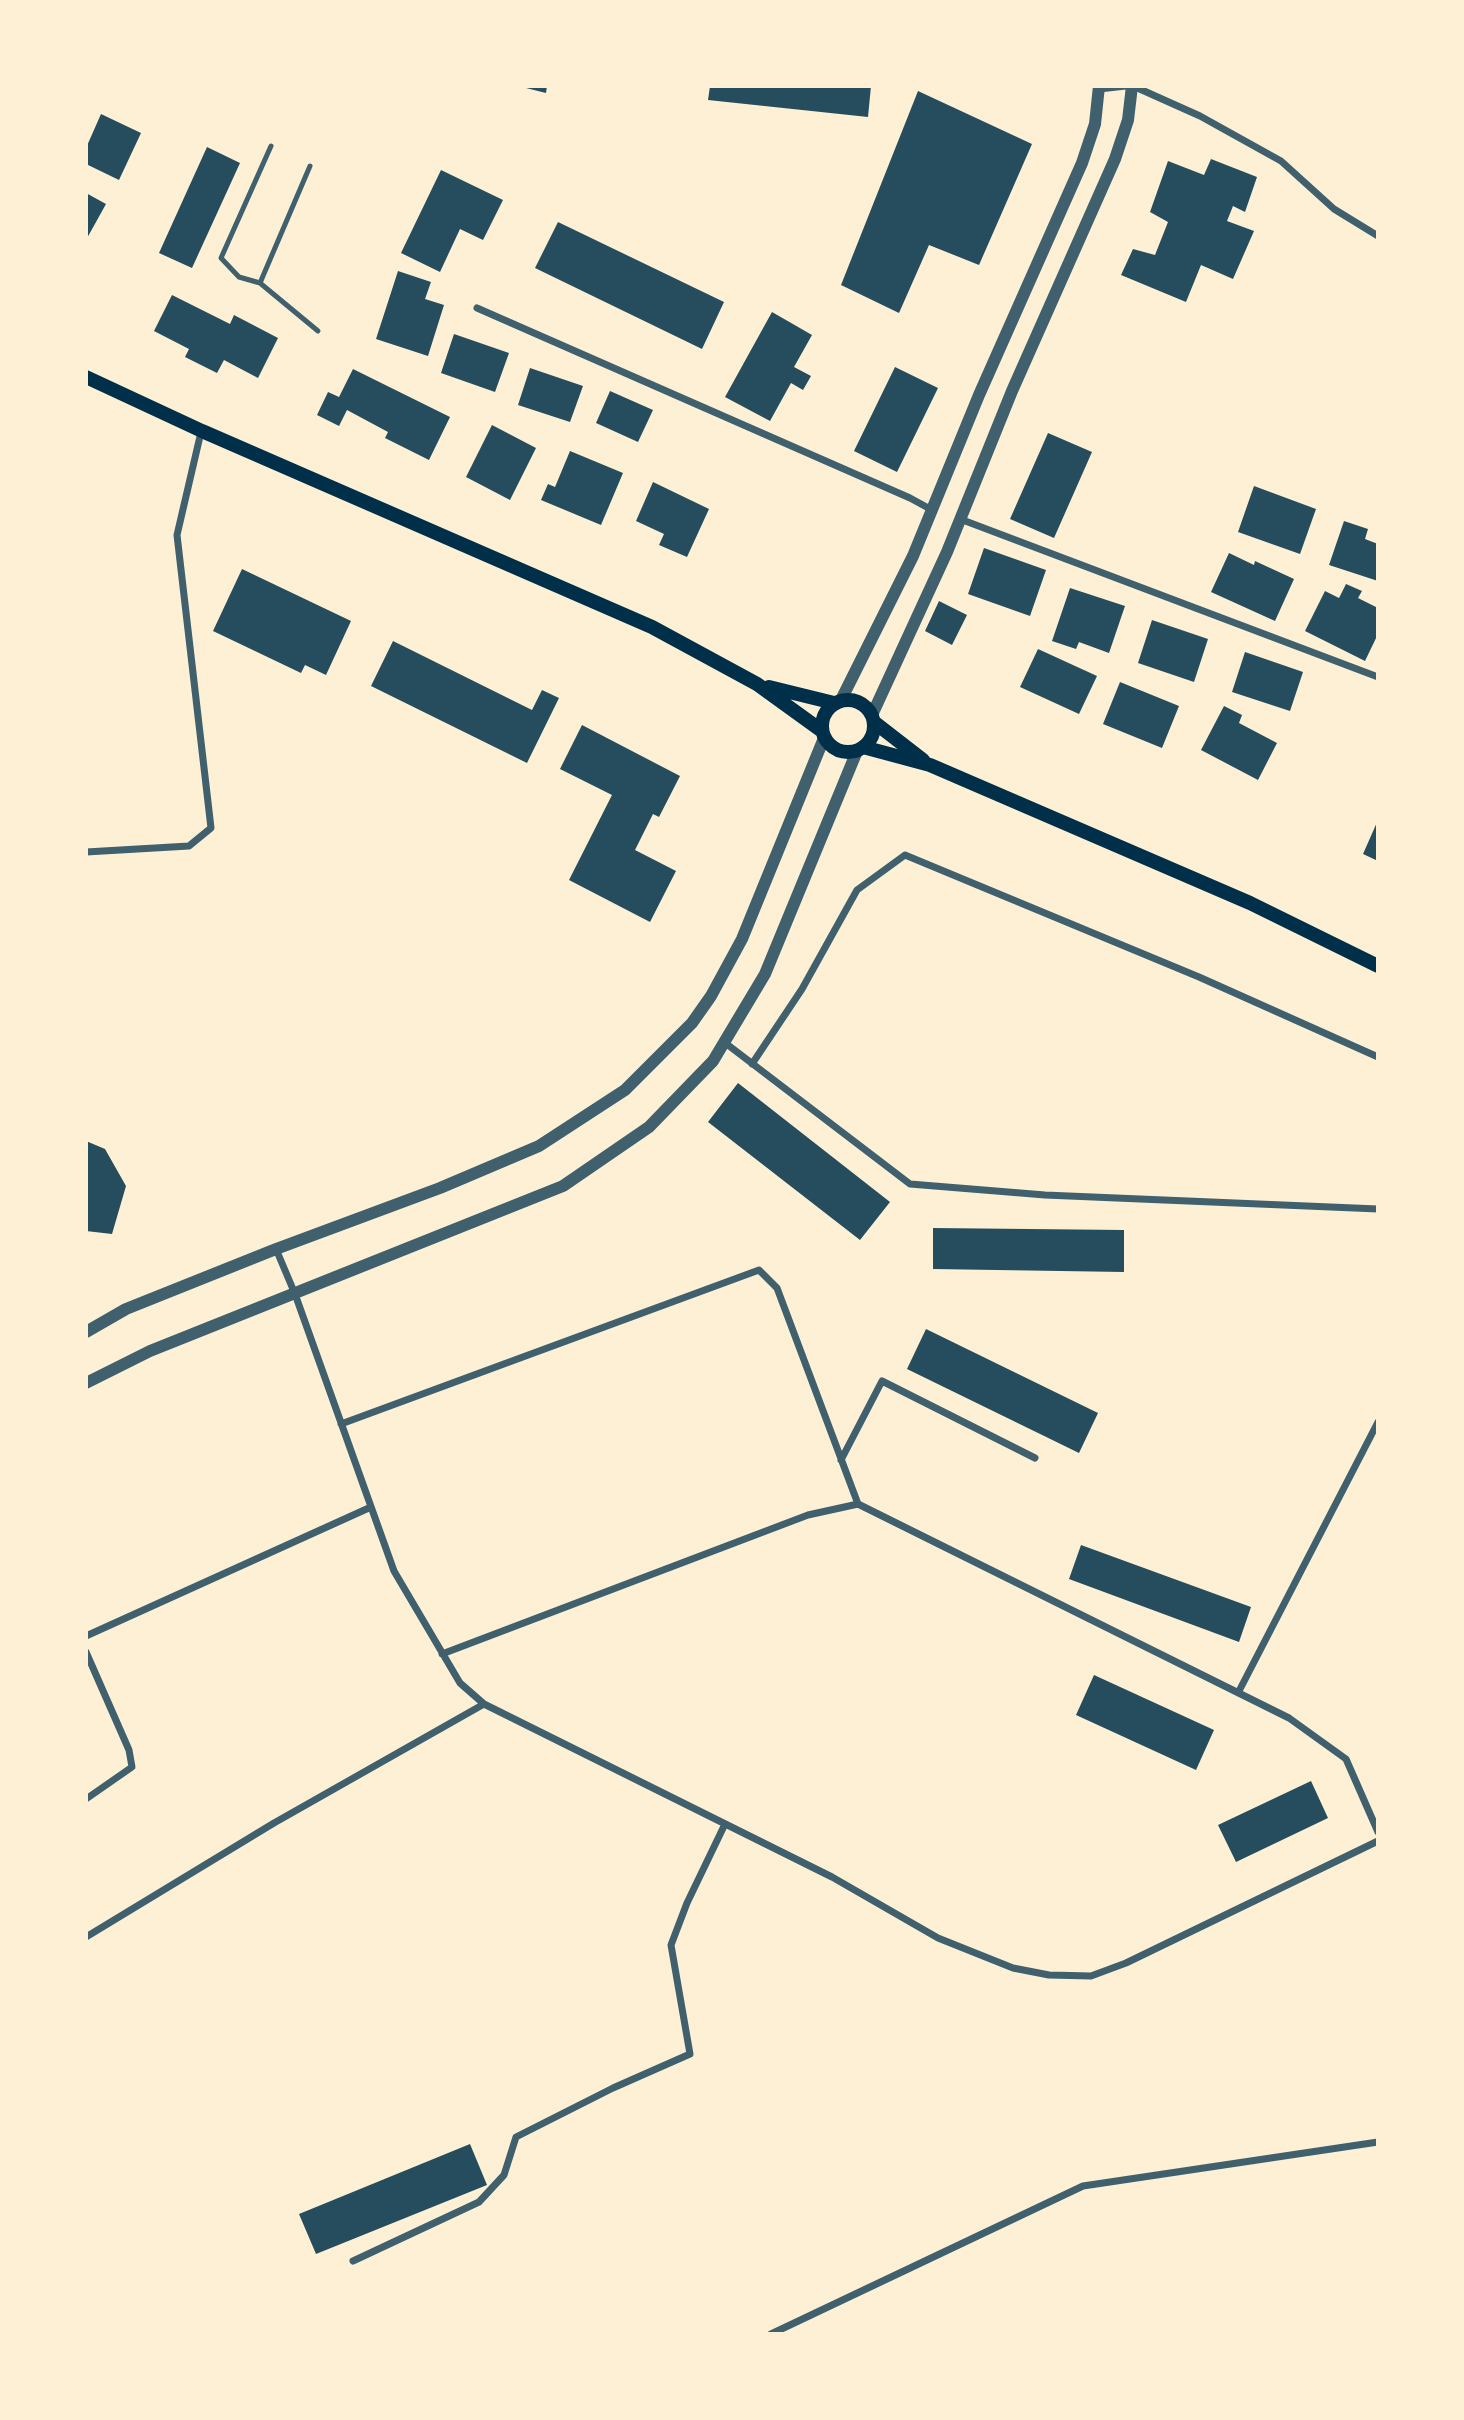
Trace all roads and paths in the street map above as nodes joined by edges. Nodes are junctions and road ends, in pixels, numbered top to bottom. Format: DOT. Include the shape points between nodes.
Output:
graph roads {
  1 [pos="1126,86"];
  2 [pos="1133,86"];
  3 [pos="1099,87"];
  4 [pos="271,146"];
  5 [pos="310,166"];
  6 [pos="1378,236"];
  7 [pos="260,283"];
  8 [pos="477,308"];
  9 [pos="318,331"];
  10 [pos="86,377"];
  11 [pos="202,431"];
  12 [pos="932,510"];
  13 [pos="960,519"];
  14 [pos="1378,677"];
  15 [pos="757,684"];
  16 [pos="837,701"];
  17 [pos="873,718"];
  18 [pos="823,735"];
  19 [pos="860,749"];
  20 [pos="930,765"];
  21 [pos="86,852"];
  22 [pos="1378,966"];
  23 [pos="724,1042"];
  24 [pos="1378,1057"];
  25 [pos="752,1064"];
  26 [pos="1378,1209"];
  27 [pos="276,1249"];
  28 [pos="295,1294"];
  29 [pos="86,1332"];
  30 [pos="86,1382"];
  31 [pos="1378,1422"];
  32 [pos="341,1424"];
  33 [pos="1035,1458"];
  34 [pos="841,1460"];
  35 [pos="858,1504"];
  36 [pos="371,1507"];
  37 [pos="86,1636"];
  38 [pos="86,1652"];
  39 [pos="442,1654"];
  40 [pos="1238,1693"];
  41 [pos="485,1704"];
  42 [pos="86,1799"];
  43 [pos="725,1824"];
  44 [pos="1378,1832"];
  45 [pos="1378,1841"];
  46 [pos="86,1937"];
  47 [pos="1378,2142"];
  48 [pos="353,2261"];
  49 [pos="771,2334"];
  1 -- 3 [label="street"];
  2 -- 6 [label="street" via="1200,116 1281,161 1334,209"];
  2 -- 13 [label="street" via="1115,159"];
  3 -- 12 [label="street" via="1095,124 1082,163"];
  4 -- 7 [label="lane" via="221,258 239,277"];
  5 -- 7 [label="lane"];
  7 -- 9 [label="lane"];
  8 -- 12 [label="street"];
  10 -- 11 [label="main road"];
  11 -- 15 [label="main road" via="652,627"];
  11 -- 21 [label="street" via="177,535 211,828 189,846"];
  12 -- 16 [label="street"];
  13 -- 14 [label="street"];
  13 -- 17 [label="street"];
  15 -- 16 [label="main road"];
  15 -- 18 [label="main road"];
  16 -- 17 [label="main road" via="859,702"];
  16 -- 18 [label="main road" via="824,715"];
  17 -- 19 [label="main road" via="872,736"];
  17 -- 20 [label="main road"];
  18 -- 19 [label="main road" via="838,750"];
  18 -- 27 [label="street" via="742,939 711,996 692,1023 625,1090 539,1146"];
  19 -- 20 [label="main road"];
  19 -- 23 [label="street" via="765,974"];
  20 -- 22 [label="main road" via="1250,903"];
  23 -- 25 [label="street"];
  23 -- 28 [label="street" via="713,1061 649,1127 563,1186"];
  24 -- 25 [label="street" via="905,855 857,890 802,989"];
  25 -- 26 [label="street" via="910,1184 1045,1195"];
  27 -- 28 [label="street"];
  27 -- 29 [label="street" via="126,1309"];
  28 -- 30 [label="street" via="150,1351"];
  28 -- 32 [label="street"];
  31 -- 40 [label="street"];
  32 -- 34 [label="street" via="759,1270 776,1288"];
  32 -- 36 [label="street"];
  33 -- 34 [label="street" via="882,1381"];
  34 -- 35 [label="street"];
  35 -- 39 [label="street" via="808,1515"];
  35 -- 40 [label="street"];
  36 -- 37 [label="street"];
  36 -- 39 [label="street" via="394,1571"];
  38 -- 42 [label="street" via="129,1750 132,1768"];
  39 -- 41 [label="street" via="460,1683"];
  40 -- 44 [label="street" via="1289,1718 1346,1759"];
  41 -- 43 [label="street"];
  41 -- 46 [label="street" via="274,1823"];
  43 -- 45 [label="street" via="832,1877 938,1938 1013,1968 1049,1975 1091,1976 1126,1963"];
  43 -- 48 [label="street" via="671,1945 690,2054 516,2137 504,2175 479,2202"];
  47 -- 49 [label="street" via="1083,2186"];
}
